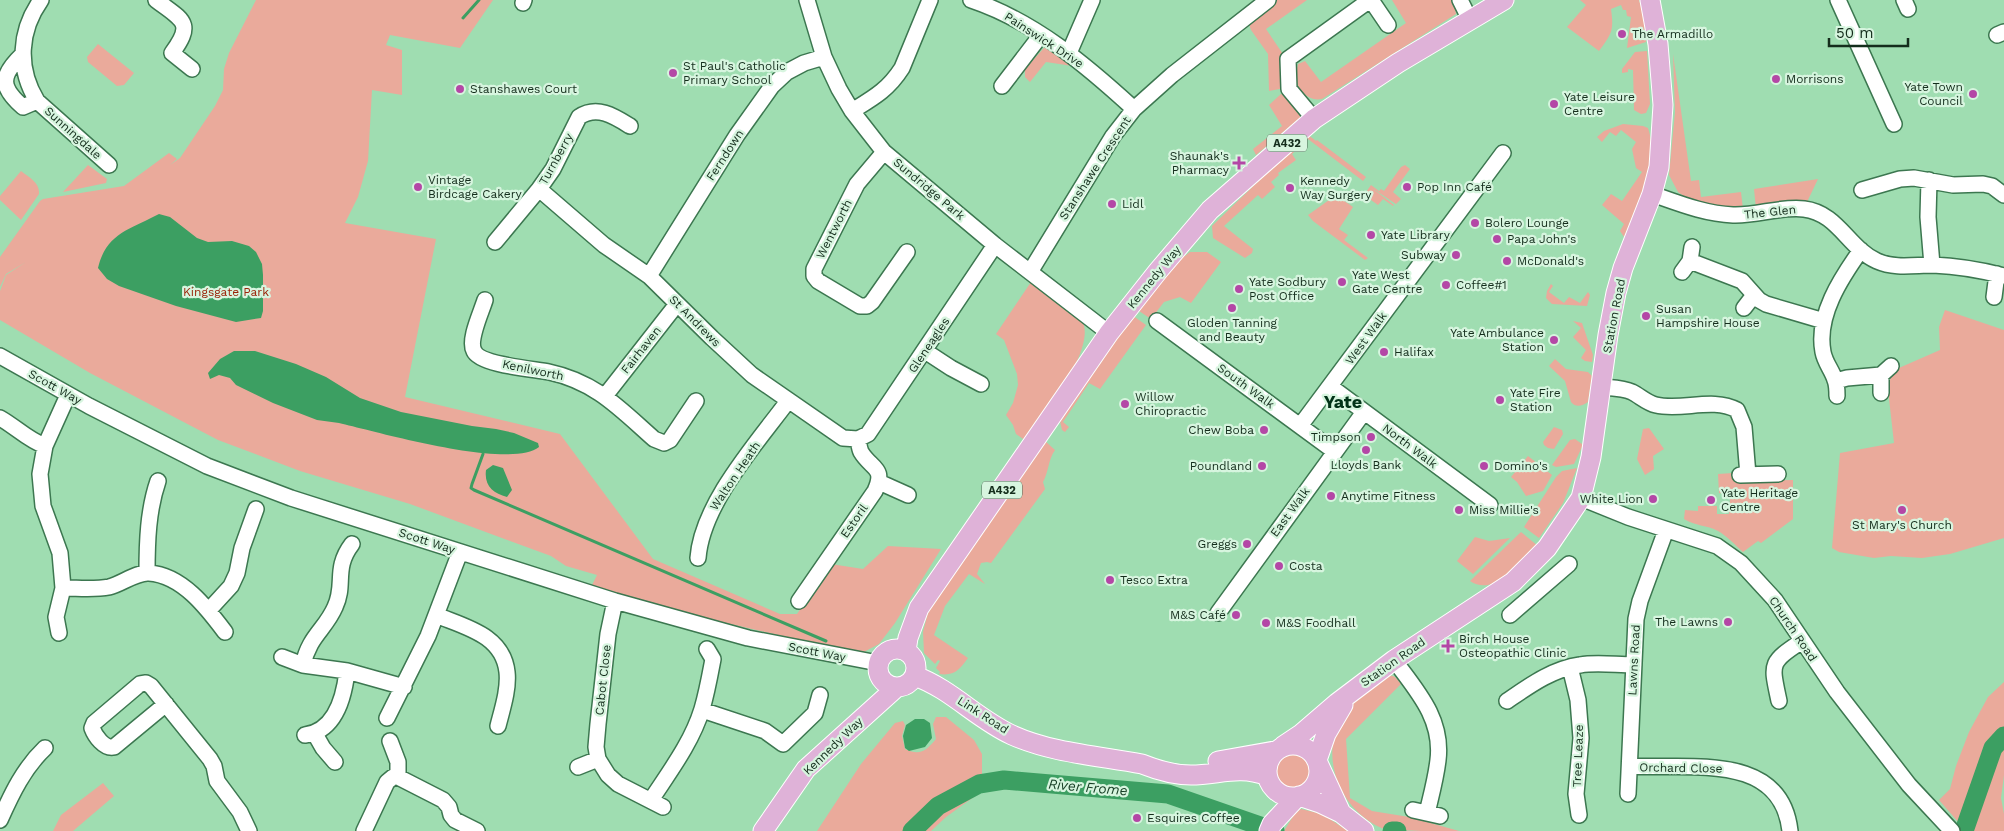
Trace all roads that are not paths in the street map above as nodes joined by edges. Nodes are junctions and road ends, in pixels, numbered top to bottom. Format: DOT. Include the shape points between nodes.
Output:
graph roads {
  1 [pos="41,0"];
  2 [pos="156,0"];
  3 [pos="807,0"];
  4 [pos="930,0"];
  5 [pos="971,0"];
  6 [pos="1092,0"];
  7 [pos="1268,0"];
  8 [pos="1371,0"];
  9 [pos="1460,0"];
  10 [pos="1504,0"];
  11 [pos="1650,0"];
  12 [pos="1838,0"];
  13 [pos="1470,20"];
  14 [pos="1388,25"];
  15 [pos="1040,34"];
  16 [pos="1069,53"];
  17 [pos="22,55"];
  18 [pos="824,57"];
  19 [pos="192,69"];
  20 [pos="1002,86"];
  21 [pos="37,101"];
  22 [pos="1134,109"];
  23 [pos="852,111"];
  24 [pos="1314,119"];
  25 [pos="1894,124"];
  26 [pos="630,126"];
  27 [pos="884,152"];
  28 [pos="1503,153"];
  29 [pos="109,165"];
  30 [pos="1930,180"];
  31 [pos="539,189"];
  32 [pos="1862,190"];
  33 [pos="1652,194"];
  34 [pos="2004,195"];
  35 [pos="495,242"];
  36 [pos="995,245"];
  37 [pos="1861,250"];
  38 [pos="907,252"];
  39 [pos="1688,260"];
  40 [pos="1932,265"];
  41 [pos="1030,272"];
  42 [pos="649,276"];
  43 [pos="2000,276"];
  44 [pos="1754,295"];
  45 [pos="1994,297"];
  46 [pos="485,300"];
  47 [pos="677,304"];
  48 [pos="1744,308"];
  49 [pos="1157,321"];
  50 [pos="1824,321"];
  51 [pos="1109,333"];
  52 [pos="925,350"];
  53 [pos="0,356"];
  54 [pos="981,384"];
  55 [pos="1331,386"];
  56 [pos="1602,387"];
  57 [pos="1881,393"];
  58 [pos="68,395"];
  59 [pos="606,396"];
  60 [pos="696,401"];
  61 [pos="788,401"];
  62 [pos="1364,412"];
  63 [pos="0,418"];
  64 [pos="1300,426"];
  65 [pos="858,439"];
  66 [pos="45,446"];
  67 [pos="1334,451"];
  68 [pos="1778,474"];
  69 [pos="158,481"];
  70 [pos="879,482"];
  71 [pos="908,494"];
  72 [pos="1581,498"];
  73 [pos="1490,505"];
  74 [pos="256,509"];
  75 [pos="1666,530"];
  76 [pos="352,544"];
  77 [pos="460,552"];
  78 [pos="698,558"];
  79 [pos="1569,564"];
  80 [pos="147,572"];
  81 [pos="1513,582"];
  82 [pos="63,588"];
  83 [pos="1528,600"];
  84 [pos="615,601"];
  85 [pos="799,601"];
  86 [pos="209,610"];
  87 [pos="1218,612"];
  88 [pos="1510,615"];
  89 [pos="436,616"];
  90 [pos="225,632"];
  91 [pos="59,633"];
  92 [pos="1802,641"];
  93 [pos="707,649"];
  94 [pos="906,651"];
  95 [pos="282,657"];
  96 [pos="1394,660"];
  97 [pos="303,665"];
  98 [pos="1634,665"];
  99 [pos="1570,667"];
  100 [pos="879,670"];
  101 [pos="347,671"];
  102 [pos="914,676"];
  103 [pos="404,687"];
  104 [pos="897,687"];
  105 [pos="820,695"];
  106 [pos="1349,695"];
  107 [pos="1507,701"];
  108 [pos="1779,701"];
  109 [pos="166,704"];
  110 [pos="702,710"];
  111 [pos="870,710"];
  112 [pos="386,718"];
  113 [pos="497,726"];
  114 [pos="390,741"];
  115 [pos="45,748"];
  116 [pos="1279,748"];
  117 [pos="598,759"];
  118 [pos="335,762"];
  119 [pos="1317,762"];
  120 [pos="1142,764"];
  121 [pos="578,766"];
  122 [pos="1630,766"];
  123 [pos="398,777"];
  124 [pos="1268,780"];
  125 [pos="1628,794"];
  126 [pos="1298,796"];
  127 [pos="1341,813"];
  128 [pos="1427,813"];
  129 [pos="1580,815"];
  130 [pos="0,820"];
  131 [pos="1270,828"];
  132 [pos="249,831"];
  133 [pos="364,831"];
  134 [pos="477,831"];
  135 [pos="763,831"];
  136 [pos="1364,831"];
  137 [pos="1790,831"];
  138 [pos="1952,831"];
  1 -- 17 [label="street, Sunningdale" via="24,36"];
  2 -- 19 [label="street" via="180,19 185,28 183,38 172,53"];
  3 -- 18 [label="street, Sundridge Park"];
  4 -- 23 [label="street" via="896,78 885,91"];
  5 -- 15 [label="street, Painswick Drive" via="995,8"];
  6 -- 16 [label="street"];
  7 -- 22 [label="street, Stanshawe Crescent" via="1178,69"];
  8 -- 14 [label="street"];
  8 -- 24 [label="street" via="1288,59 1289,88"];
  9 -- 13 [label="street"];
  10 -- 13 [label="main road, Kennedy Way / A432"];
  11 -- 33 [label="main road, Station Road" via="1658,44 1663,105 1660,159"];
  12 -- 25 [label="street"];
  13 -- 24 [label="main road, Kennedy Way / A432"];
  15 -- 16 [label="street, Painswick Drive"];
  15 -- 20 [label="street"];
  16 -- 22 [label="street, Painswick Drive"];
  17 -- 21 [label="street, Sunningdale"];
  17 -- 21 [label="street, Sunningdale" via="3,76 5,90 23,107"];
  18 -- 23 [label="street, Sundridge Park"];
  18 -- 42 [label="street, Ferndown" via="787,72 772,86"];
  21 -- 29 [label="street, Sunningdale"];
  22 -- 41 [label="street, Stanshawe Crescent" via="1113,136"];
  23 -- 27 [label="street, Sundridge Park"];
  24 -- 51 [label="main road, Kennedy Way / A432" via="1210,210"];
  26 -- 31 [label="street, Turnberry" via="585,105"];
  27 -- 36 [label="street, Sundridge Park"];
  27 -- 38 [label="street, Wentworth" via="857,184 814,268 814,276 860,306 867,306"];
  28 -- 55 [label="street, West Walk"];
  30 -- 32 [label="street" via="1900,179"];
  30 -- 34 [label="street" via="1953,185 1983,184"];
  30 -- 40 [label="street" via="1928,217"];
  31 -- 35 [label="street, Turnberry"];
  31 -- 42 [label="street, St Andrews" via="604,245"];
  33 -- 37 [label="street, The Glen" via="1722,214 1804,209 1818,212 1827,216"];
  33 -- 56 [label="main road, Station Road" via="1616,293"];
  36 -- 41 [label="street, Sundridge Park"];
  36 -- 52 [label="street, Gleneagles"];
  37 -- 40 [label="street, The Glen" via="1886,264"];
  37 -- 50 [label="street" via="1841,282"];
  39 -- 44 [label="street" via="1742,281"];
  40 -- 43 [label="street, The Glen" via="1980,269"];
  41 -- 51 [label="street, Sundridge Park"];
  42 -- 47 [label="street, St Andrews"];
  43 -- 45 [label="street, The Glen"];
  44 -- 48 [label="street"];
  44 -- 50 [label="street" via="1766,304"];
  46 -- 59 [label="street, Kenilworth" via="471,342 474,353 501,364 568,377"];
  47 -- 59 [label="street, Fairhaven"];
  47 -- 61 [label="street, St Andrews" via="752,375"];
  49 -- 64 [label="street, South Walk"];
  50 -- 57 [label="street" via="1823,350 1836,388 1847,378 1886,370"];
  51 -- 94 [label="main road, Kennedy Way / A432" via="919,608"];
  52 -- 54 [label="street"];
  52 -- 65 [label="street, Gleneagles" via="868,434"];
  53 -- 58 [label="street, Scott Way"];
  55 -- 62 [label="street, North Walk"];
  55 -- 64 [label="street, West Walk"];
  56 -- 68 [label="street" via="1632,392 1656,405 1714,405 1737,410 1744,427 1744,475"];
  56 -- 72 [label="main road, Station Road"];
  58 -- 66 [label="street"];
  58 -- 77 [label="street, Scott Way" via="207,466 291,498"];
  59 -- 60 [label="street, Kenilworth" via="654,439 664,443 670,440"];
  61 -- 65 [label="street, St Andrews" via="843,438"];
  61 -- 78 [label="street, Walton Heath" via="735,472 710,514 698,548"];
  62 -- 67 [label="street, East Walk"];
  62 -- 73 [label="street, North Walk"];
  63 -- 66 [label="street" via="31,441"];
  64 -- 67 [label="street, South Walk"];
  65 -- 70 [label="street" via="861,452 877,470"];
  66 -- 82 [label="street" via="40,474 44,506 60,553"];
  67 -- 87 [label="street, East Walk"];
  69 -- 80 [label="street" via="153,494"];
  70 -- 71 [label="street"];
  70 -- 85 [label="street, Estoril"];
  72 -- 75 [label="street, Church Road"];
  72 -- 81 [label="main road, Station Road" via="1547,548"];
  74 -- 86 [label="street" via="256,528 242,548 231,586"];
  75 -- 92 [label="street, Church Road" via="1717,546 1741,563 1775,600"];
  75 -- 98 [label="street, Lawns Road" via="1640,601"];
  76 -- 97 [label="street" via="342,562 336,606 311,640"];
  77 -- 84 [label="street, Scott Way"];
  77 -- 89 [label="street"];
  79 -- 83 [label="street"];
  80 -- 82 [label="street" via="110,587"];
  80 -- 86 [label="street" via="174,580"];
  81 -- 83 [label="street"];
  81 -- 96 [label="main road, Station Road"];
  82 -- 91 [label="street" via="56,617"];
  83 -- 88 [label="street"];
  84 -- 100 [label="street, Scott Way"];
  84 -- 117 [label="street, Cabot Close" via="598,724"];
  86 -- 90 [label="street"];
  89 -- 103 [label="street"];
  89 -- 113 [label="street" via="490,639 502,653 508,673"];
  92 -- 108 [label="street" via="1776,661 1773,671"];
  92 -- 138 [label="street, Church Road" via="1836,692 1909,785"];
  93 -- 110 [label="street" via="713,659"];
  94 -- 100 [label="main road" via="888,651 882,656"];
  94 -- 102 [label="main road" via="915,662"];
  95 -- 97 [label="street"];
  96 -- 106 [label="main road, Station Road"];
  96 -- 128 [label="street" via="1427,706 1438,732 1438,760"];
  97 -- 101 [label="street"];
  98 -- 99 [label="street"];
  98 -- 122 [label="street, Lawns Road"];
  99 -- 107 [label="street" via="1543,678"];
  99 -- 129 [label="street, Tree Leaze" via="1578,700 1581,738 1576,794"];
  100 -- 104 [label="main road" via="890,686"];
  100 -- 111 [label="main road, Kennedy Way"];
  101 -- 103 [label="street"];
  101 -- 118 [label="street" via="340,708 310,734"];
  102 -- 104 [label="main road" via="904,686"];
  102 -- 120 [label="main road, Link Road" via="945,690 1011,734 1042,746"];
  103 -- 112 [label="street"];
  104 -- 111 [label="main road, Kennedy Way"];
  105 -- 110 [label="street" via="815,713 783,744 766,731"];
  106 -- 116 [label="main road, Station Road"];
  106 -- 119 [label="main road, Station Road" via="1330,726"];
  109 -- 109 [label="street" via="151,686 140,684 94,723 93,731 105,746 114,747"];
  109 -- 132 [label="street" via="210,759 217,781 240,812"];
  110 -- 117 [label="street" via="657,803 618,784"];
  111 -- 135 [label="main road, Kennedy Way" via="806,769"];
  114 -- 123 [label="street" via="398,762"];
  115 -- 130 [label="street" via="32,760 13,790"];
  116 -- 119 [label="main road" via="1300,745 1308,749"];
  116 -- 120 [label="main road, Link Road" via="1209,762"];
  116 -- 124 [label="main road" via="1268,762"];
  117 -- 121 [label="street"];
  119 -- 126 [label="main road" via="1318,780"];
  119 -- 127 [label="main road"];
  120 -- 124 [label="main road, Link Road" via="1180,774 1246,770"];
  122 -- 125 [label="street, Lawns Road"];
  122 -- 137 [label="street, Orchard Close" via="1710,767 1743,772 1772,790 1783,804"];
  123 -- 133 [label="street" via="387,782"];
  123 -- 134 [label="street" via="444,800 454,820"];
  124 -- 126 [label="main road" via="1283,795"];
  124 -- 131 [label="main road" via="1273,804"];
  126 -- 127 [label="main road"];
  126 -- 131 [label="main road"];
  127 -- 136 [label="main road"];
}
